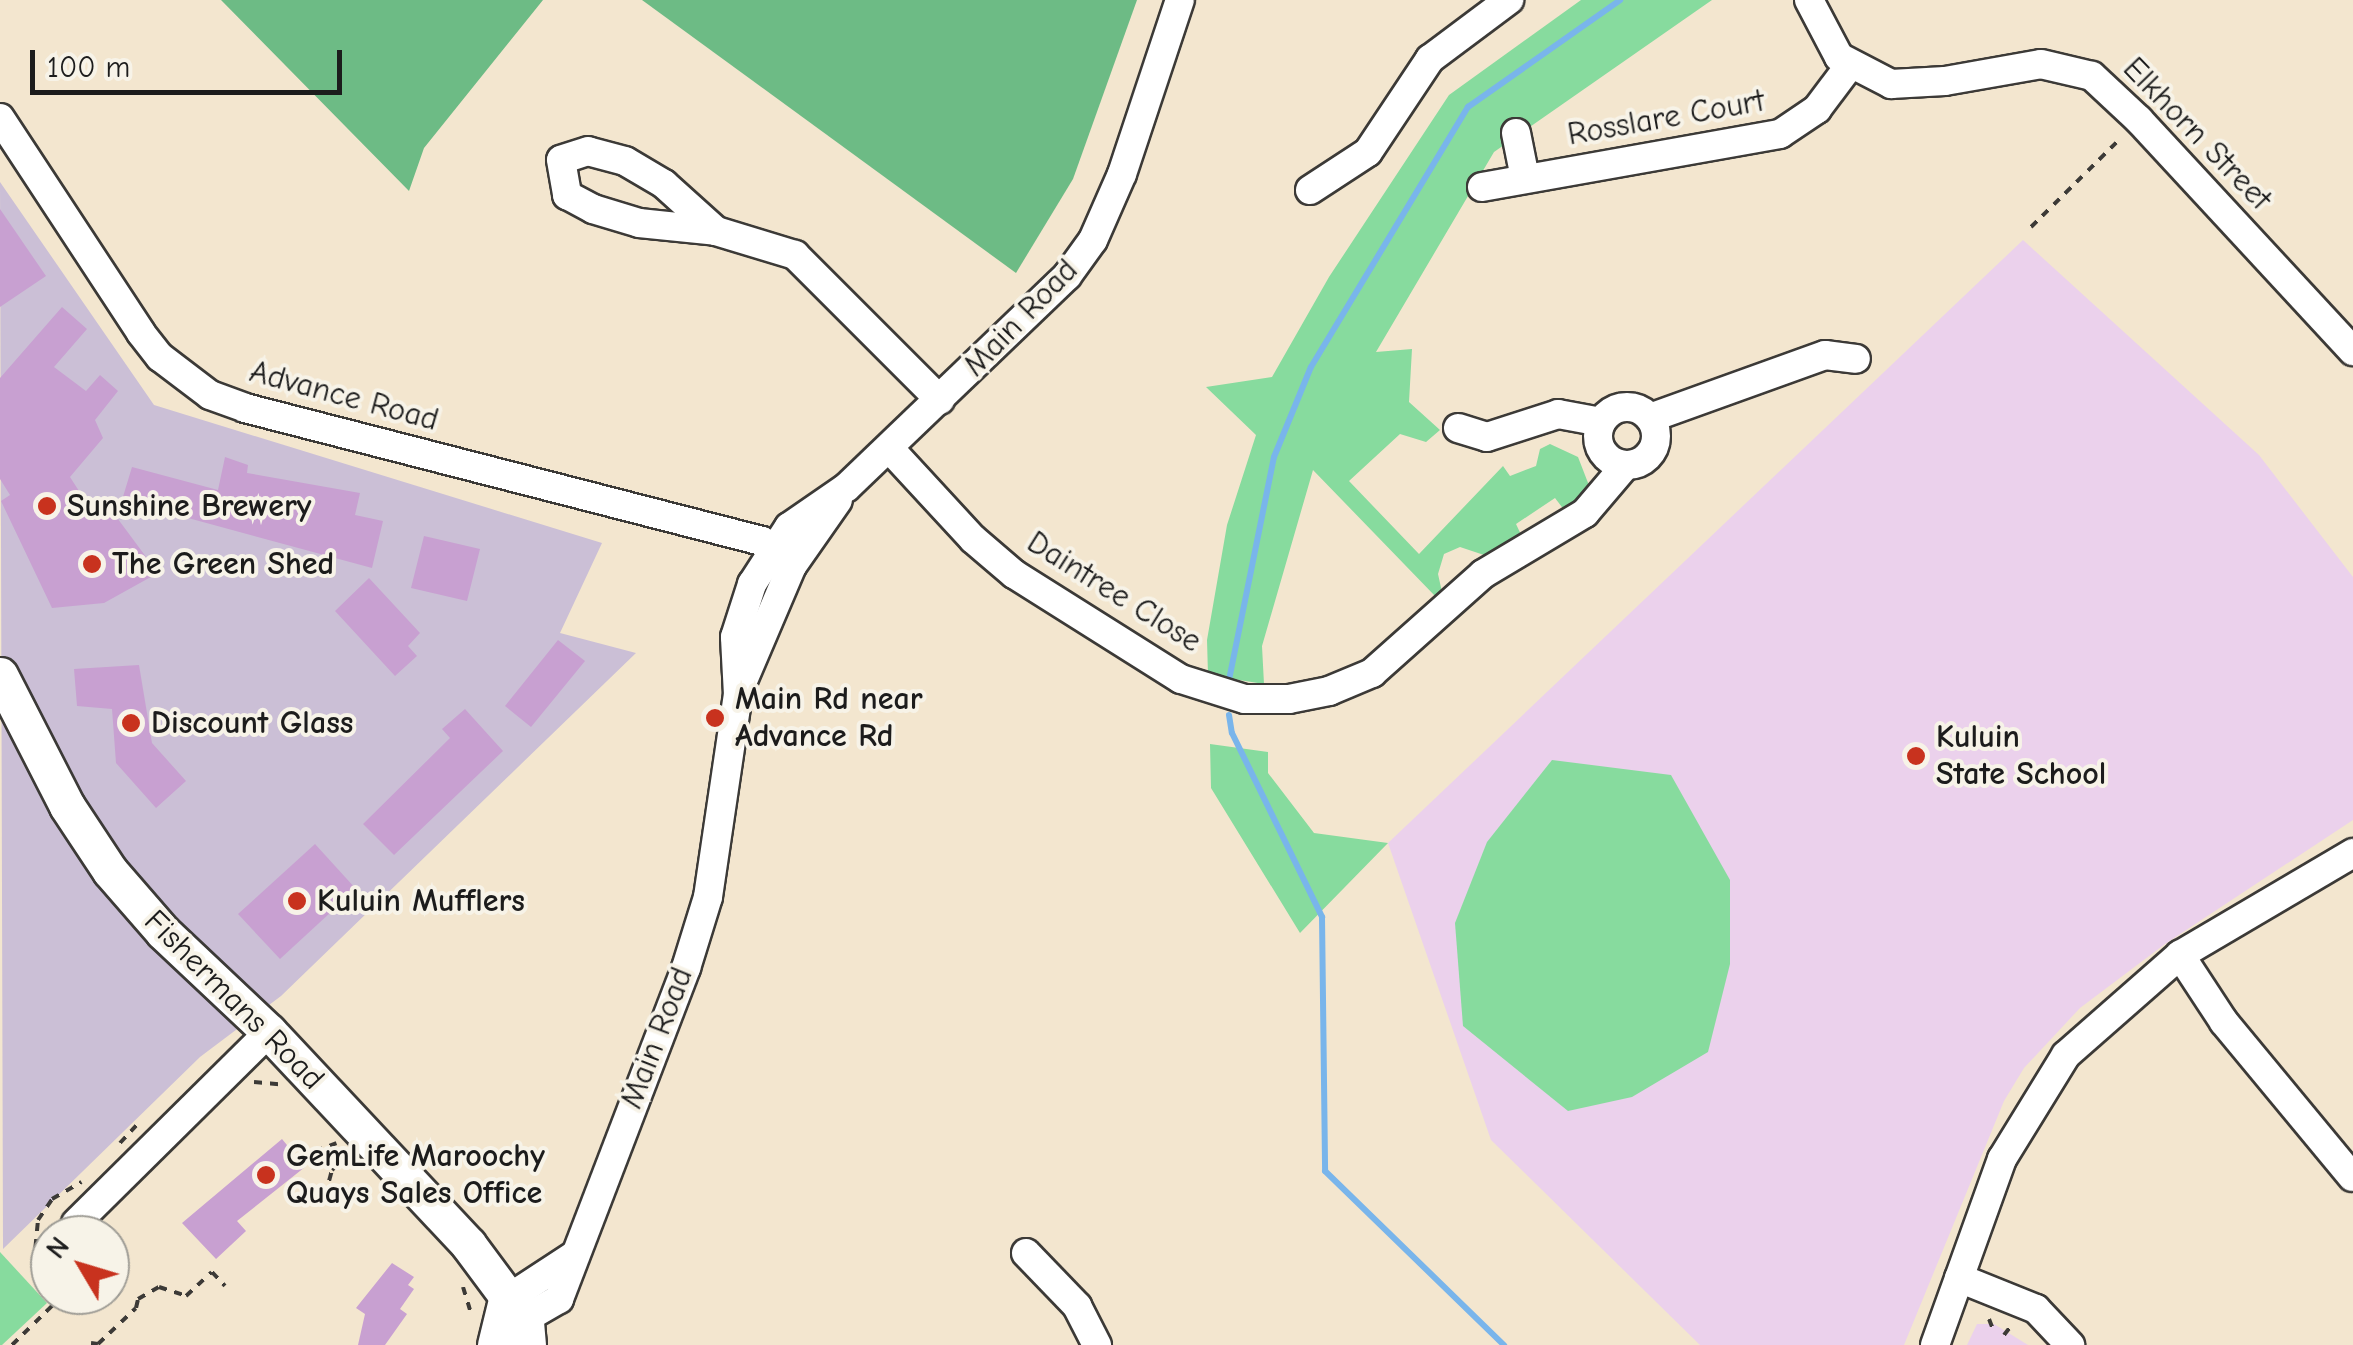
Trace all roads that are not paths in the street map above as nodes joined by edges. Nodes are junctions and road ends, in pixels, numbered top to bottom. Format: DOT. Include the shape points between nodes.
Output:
graph roads {
  1 [pos="1180,0"];
  2 [pos="1508,0"];
  3 [pos="1808,0"];
  4 [pos="1850,64"];
  5 [pos="0,118"];
  6 [pos="1516,134"];
  7 [pos="1525,178"];
  8 [pos="1482,187"];
  9 [pos="1310,190"];
  10 [pos="716,232"];
  11 [pos="2353,350"];
  12 [pos="1856,359"];
  13 [pos="940,400"];
  14 [pos="1650,418"];
  15 [pos="1601,422"];
  16 [pos="1458,428"];
  17 [pos="889,448"];
  18 [pos="1625,466"];
  19 [pos="782,558"];
  20 [pos="0,675"];
  21 [pos="2353,853"];
  22 [pos="2180,955"];
  23 [pos="269,1032"];
  24 [pos="2352,1177"];
  25 [pos="84,1215"];
  26 [pos="1026,1253"];
  27 [pos="1959,1278"];
  28 [pos="510,1329"];
  29 [pos="1098,1345"];
  30 [pos="1935,1345"];
  31 [pos="2070,1345"];
  1 -- 13 [label="street, Main Road" via="1122,174 1092,240 1032,312"];
  2 -- 9 [label="street" via="1430,59 1368,152"];
  3 -- 4 [label="street, Elkhorn Street" via="1824,34"];
  4 -- 7 [label="street, Rosslare Court" via="1817,109 1780,134"];
  4 -- 11 [label="street, Elkhorn Street" via="1891,84 1945,82 2040,64 2092,76"];
  5 -- 19 [label="street, Advance Road" via="141,332 160,357 210,395 745,537"];
  6 -- 7 [label="street"];
  7 -- 8 [label="street, Rosslare Court"];
  10 -- 10 [label="street" via="639,223 593,209 567,195 561,160 588,151 625,161 664,184"];
  10 -- 13 [label="street" via="795,255"];
  12 -- 14 [label="street" via="1825,354"];
  13 -- 17 [label="street, Main Road"];
  14 -- 15 [label="street" via="1625,407"];
  14 -- 18 [label="street" via="1656,436 1650,454"];
  15 -- 16 [label="street" via="1558,414 1487,437"];
  15 -- 18 [label="street" via="1602,450"];
  17 -- 18 [label="street, Daintree Close" via="973,540 1014,574 1181,679 1245,699 1289,700 1372,673 1484,574 1585,513"];
  17 -- 19 [label="street, Main Road" via="788,527"];
  19 -- 28 [label="street, Main Road" via="746,598 735,637 738,695 708,897 686,968 573,1256"];
  20 -- 23 [label="main road, Fishermans Road" via="110,871 163,932"];
  21 -- 22 [label="street"];
  22 -- 24 [label="street" via="2224,1022"];
  22 -- 27 [label="street" via="2066,1054 2002,1159"];
  23 -- 25 [label="street"];
  23 -- 28 [label="main road, Fishermans Road" via="468,1244"];
  26 -- 29 [label="street" via="1077,1306"];
  27 -- 30 [label="street"];
  27 -- 31 [label="street" via="2036,1309"];
}
